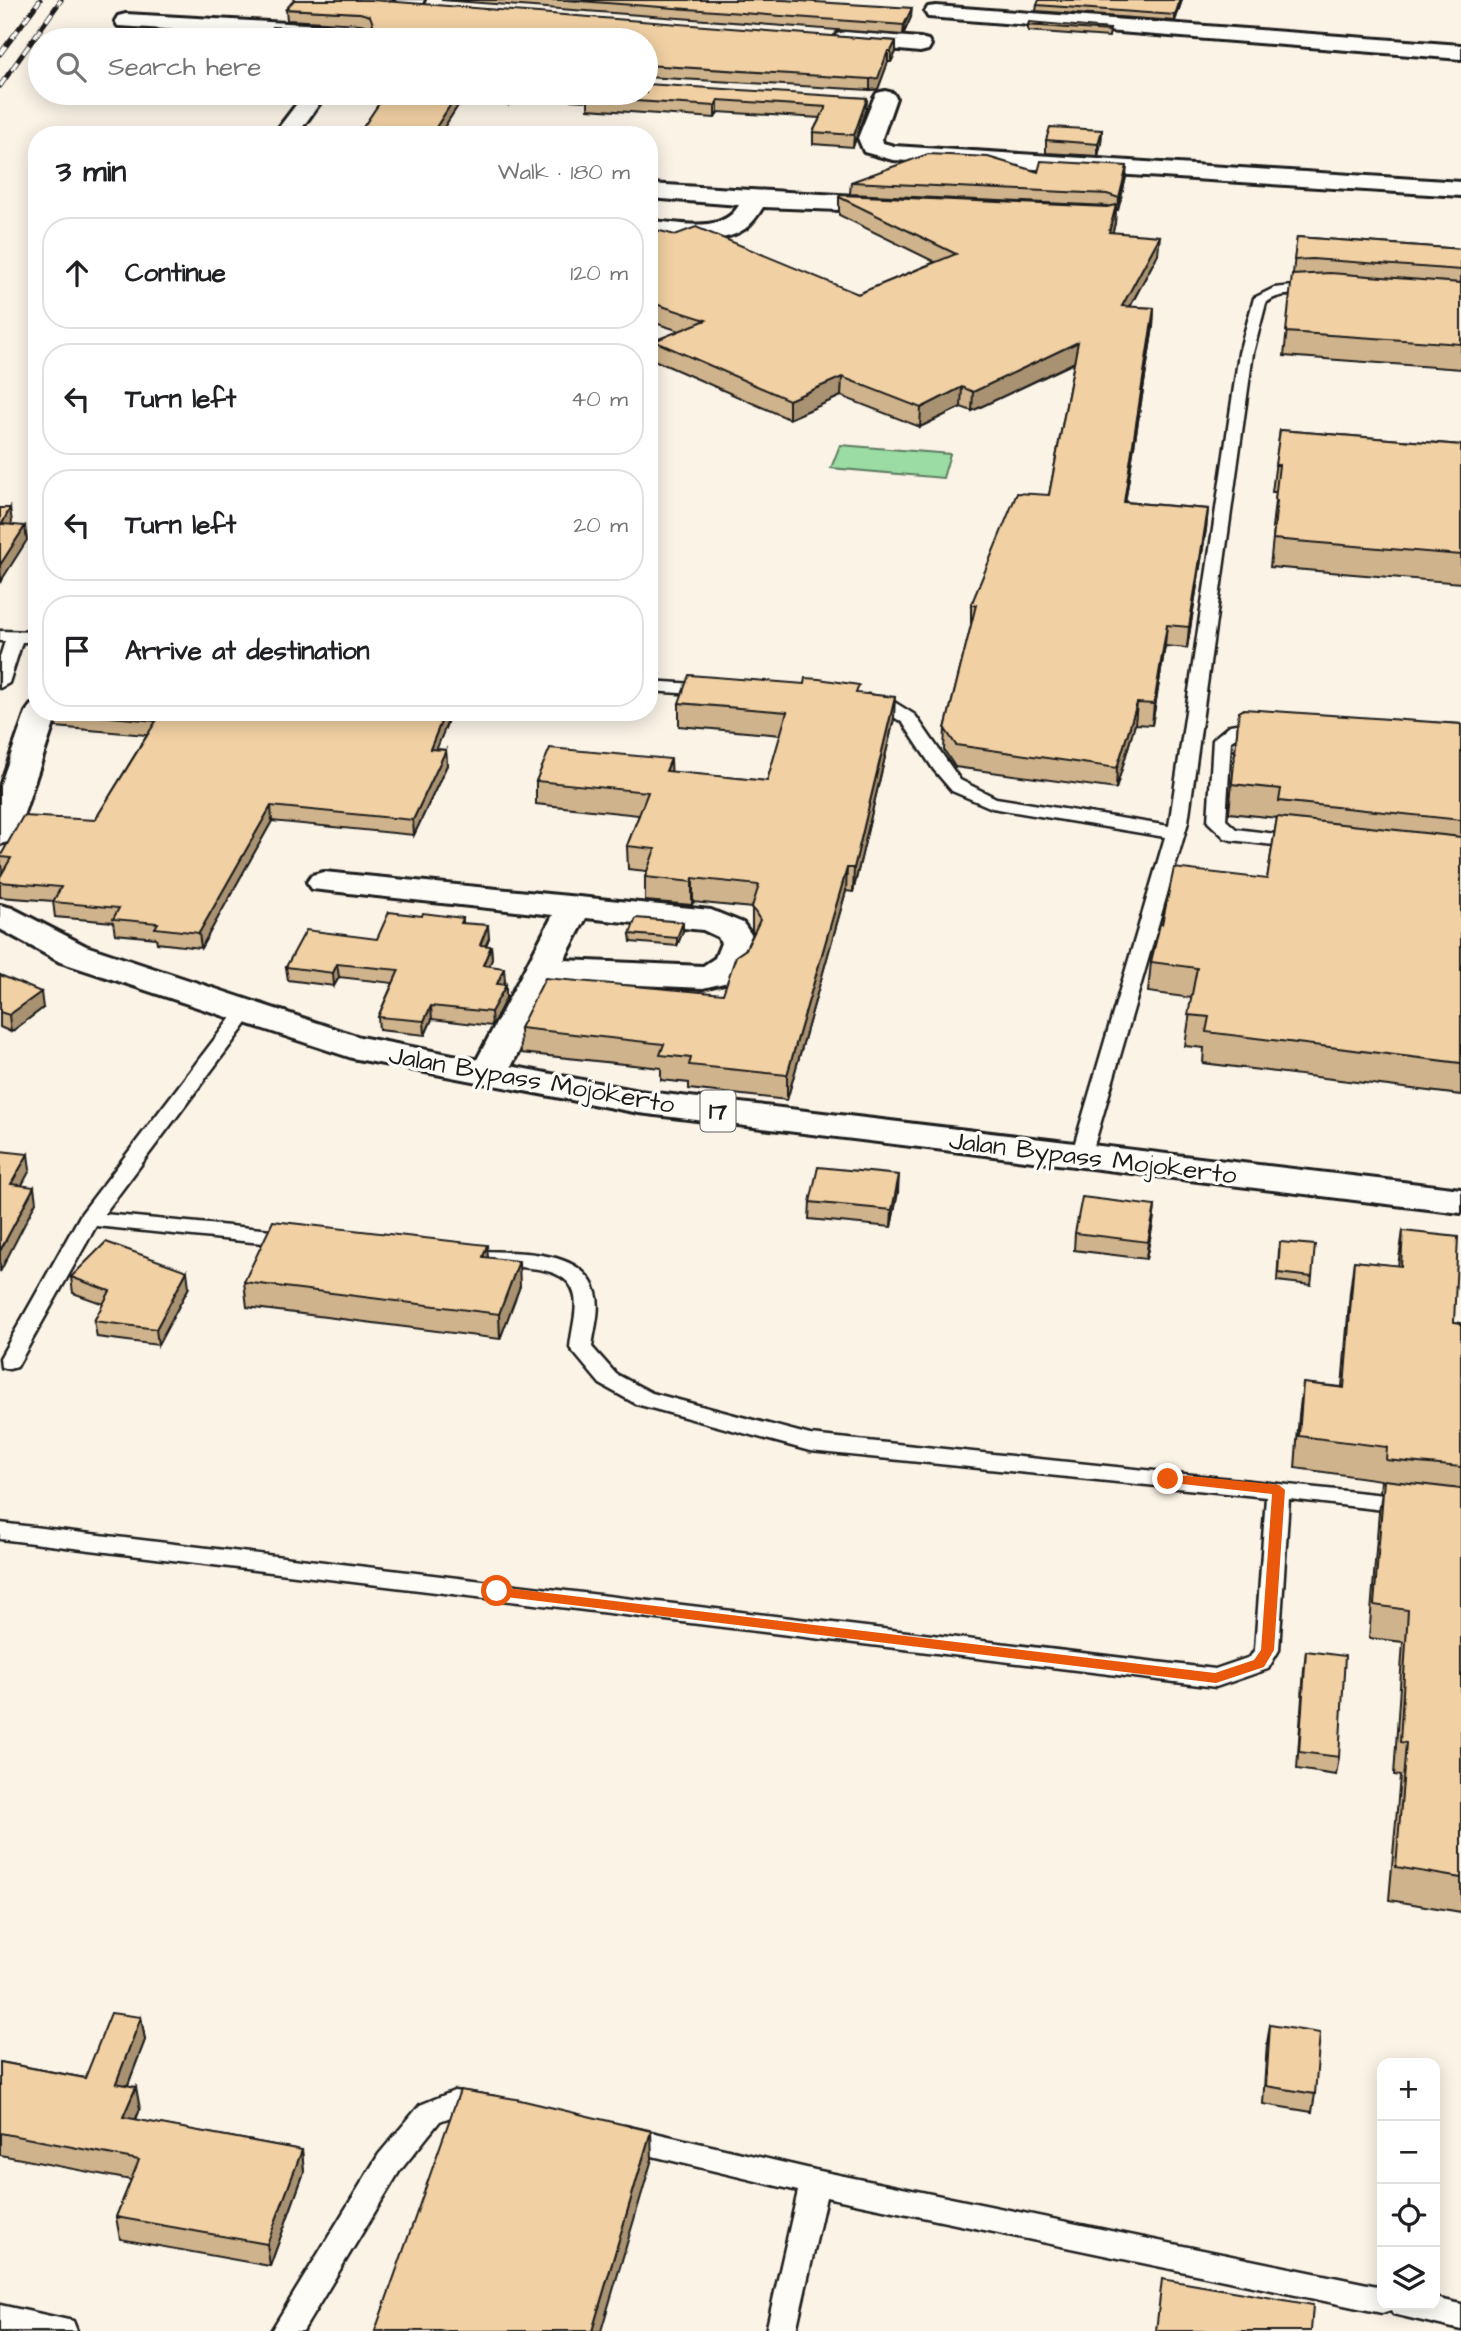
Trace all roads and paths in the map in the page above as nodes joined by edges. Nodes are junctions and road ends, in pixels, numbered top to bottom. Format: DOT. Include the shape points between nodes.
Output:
graph roads {
  1 [pos="413,5"];
  2 [pos="940,6"];
  3 [pos="126,21"];
  4 [pos="228,28"];
  5 [pos="373,28"];
  6 [pos="824,37"];
  7 [pos="920,44"];
  8 [pos="1461,52"];
  9 [pos="908,65"];
  10 [pos="857,99"];
  11 [pos="307,105"];
  12 [pos="292,126"];
  13 [pos="1461,189"];
  14 [pos="658,192"];
  15 [pos="755,199"];
  16 [pos="917,206"];
  17 [pos="658,229"];
  18 [pos="1336,291"];
  19 [pos="8,636"];
  20 [pos="28,637"];
  21 [pos="0,683"];
  22 [pos="658,687"];
  23 [pos="729,691"];
  24 [pos="849,698"];
  25 [pos="38,721"];
  26 [pos="1276,731"];
  27 [pos="6,798"];
  28 [pos="1175,833"];
  29 [pos="0,834"];
  30 [pos="1324,845"];
  31 [pos="324,882"];
  32 [pos="574,906"];
  33 [pos="0,915"];
  34 [pos="542,970"];
  35 [pos="246,1011"];
  36 [pos="490,1071"];
  37 [pos="1081,1156"];
  38 [pos="1461,1201"];
  39 [pos="89,1219"];
  40 [pos="310,1241"];
  41 [pos="462,1256"];
  42 [pos="9,1362"];
  43 [pos="1279,1490"];
  44 [pos="1461,1511"];
  45 [pos="0,1531"];
  46 [pos="512,2112"];
  47 [pos="604,2133"];
  48 [pos="815,2182"];
  49 [pos="1377,2299"];
  50 [pos="1428,2310"];
  51 [pos="1461,2317"];
  52 [pos="0,2318"];
  53 [pos="62,2331"];
  54 [pos="286,2331"];
  55 [pos="781,2331"];
  1 -- 5 [label="main road"];
  2 -- 7 [label="main road"];
  2 -- 8 [label="main road"];
  3 -- 4 [label="main road"];
  6 -- 7 [label="main road"];
  7 -- 9 [label="main road"];
  10 -- 13 [label="main road" via="891,92 870,138 872,147 892,153"];
  11 -- 12 [label="main road"];
  14 -- 15 [label="main road"];
  15 -- 16 [label="main road"];
  15 -- 17 [label="main road" via="742,221 718,232"];
  18 -- 28 [label="lane" via="1277,291 1259,301 1245,353"];
  19 -- 20 [label="lane"];
  19 -- 21 [label="lane"];
  22 -- 23 [label="lane"];
  24 -- 28 [label="lane" via="906,713 951,781 969,794 992,803"];
  25 -- 27 [label="main road"];
  26 -- 30 [label="lane" via="1236,729 1222,739 1217,822 1231,834"];
  27 -- 29 [label="main road"];
  28 -- 37 [label="lane"];
  31 -- 32 [label="main road"];
  32 -- 34 [label="main road"];
  32 -- 34 [label="main road" via="711,920 731,930 738,950 724,970 703,977"];
  33 -- 35 [label="main road, Jalan Bypass Mojokerto / 17" via="73,954"];
  34 -- 36 [label="main road"];
  35 -- 36 [label="main road, Jalan Bypass Mojokerto / 17" via="352,1047"];
  35 -- 39 [label="lane"];
  36 -- 37 [label="main road, Jalan Bypass Mojokerto / 17" via="639,1102"];
  37 -- 38 [label="main road, Jalan Bypass Mojokerto / 17"];
  39 -- 40 [label="lane"];
  39 -- 42 [label="lane"];
  41 -- 43 [label="lane" via="546,1262 575,1275 585,1293 581,1348 608,1379 644,1399 810,1443"];
  43 -- 44 [label="lane"];
  43 -- 45 [label="lane" via="1267,1650 1259,1663 1216,1678"];
  46 -- 54 [label="lane" via="454,2103 430,2113 390,2163"];
  47 -- 48 [label="lane"];
  48 -- 49 [label="lane"];
  48 -- 55 [label="lane"];
  50 -- 51 [label="lane"];
  52 -- 53 [label="lane"];
}
